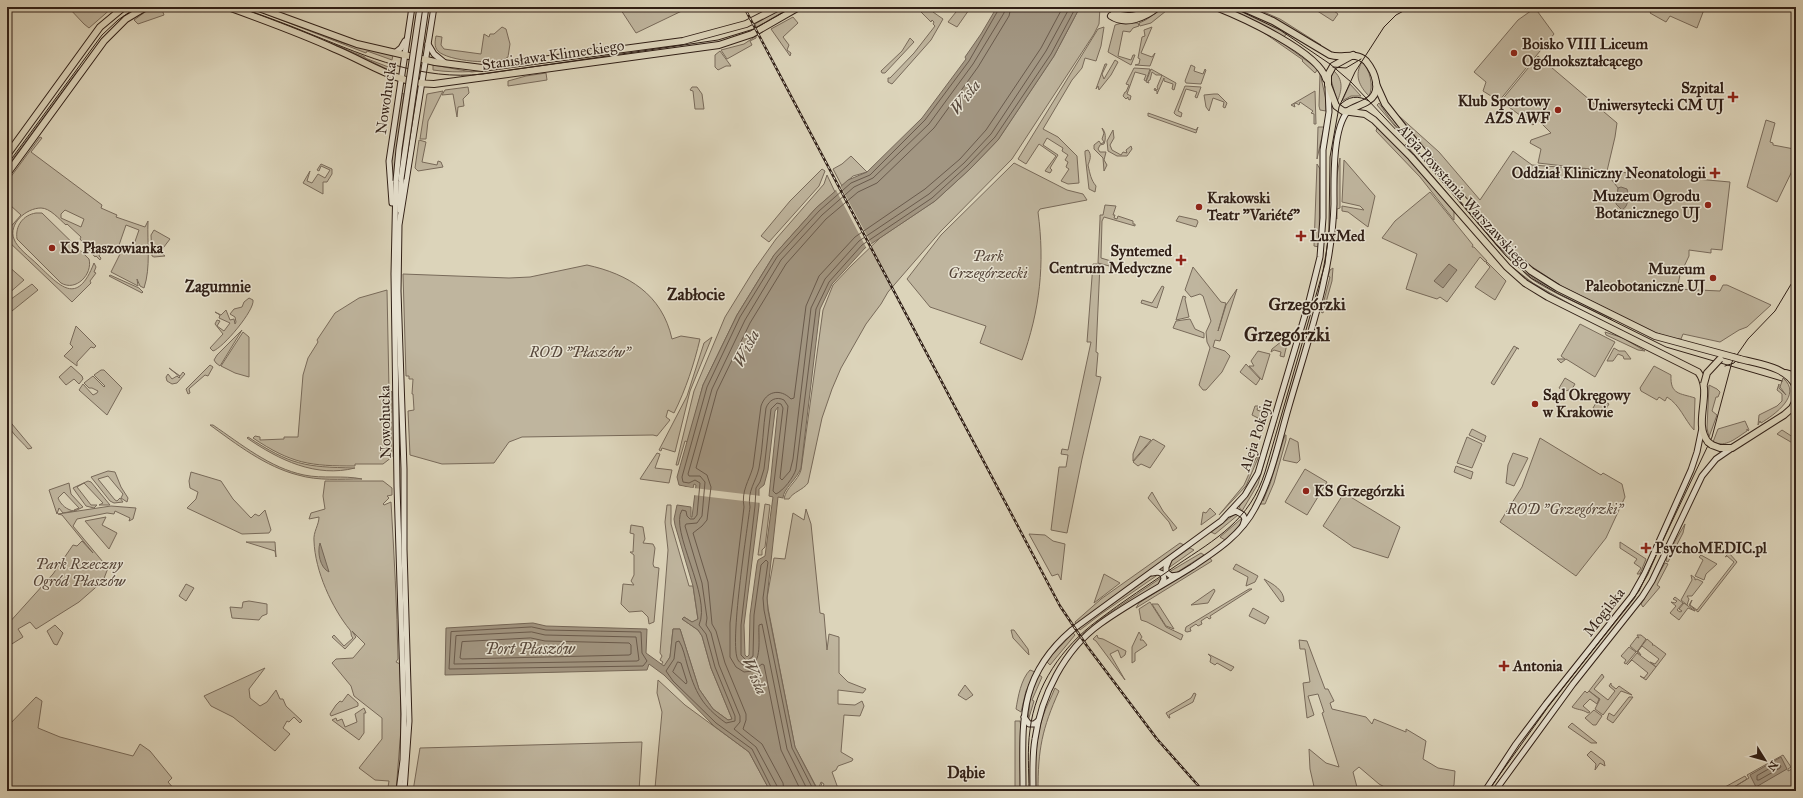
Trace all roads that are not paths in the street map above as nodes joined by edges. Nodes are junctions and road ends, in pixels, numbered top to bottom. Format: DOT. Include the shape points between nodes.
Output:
graph roads {
  1 [pos="124,7"];
  2 [pos="146,7"];
  3 [pos="228,7"];
  4 [pos="256,7"];
  5 [pos="412,7"];
  6 [pos="420,7"];
  7 [pos="426,7"];
  8 [pos="434,7"];
  9 [pos="779,7"];
  10 [pos="799,7"];
  11 [pos="1149,7"];
  12 [pos="1158,7"];
  13 [pos="1216,7"];
  14 [pos="1241,7"];
  15 [pos="407,38"];
  16 [pos="428,44"];
  17 [pos="396,52"];
  18 [pos="404,55"];
  19 [pos="1353,55"];
  20 [pos="425,60"];
  21 [pos="447,64"];
  22 [pos="400,79"];
  23 [pos="1327,83"];
  24 [pos="421,84"];
  25 [pos="1376,84"];
  26 [pos="1348,111"];
  27 [pos="7,154"];
  28 [pos="7,174"];
  29 [pos="399,180"];
  30 [pos="395,214"];
  31 [pos="1323,218"];
  32 [pos="1333,219"];
  33 [pos="399,225"];
  34 [pos="1310,298"];
  35 [pos="1320,300"];
  36 [pos="1722,357"];
  37 [pos="1784,373"];
  38 [pos="1796,376"];
  39 [pos="1704,384"];
  40 [pos="1796,387"];
  41 [pos="1796,400"];
  42 [pos="1796,408"];
  43 [pos="1784,415"];
  44 [pos="1702,427"];
  45 [pos="1732,448"];
  46 [pos="1226,516"];
  47 [pos="1241,529"];
  48 [pos="1172,557"];
  49 [pos="1182,573"];
  50 [pos="1147,575"];
  51 [pos="1156,589"];
  52 [pos="1024,714"];
  53 [pos="1038,721"];
  54 [pos="399,791"];
  55 [pos="404,791"];
  56 [pos="1023,791"];
  57 [pos="1032,791"];
  58 [pos="1485,791"];
  59 [pos="1494,791"];
  1 -- 27 [label="main road" via="100,27"];
  2 -- 28 [label="main road" via="126,19 104,41"];
  3 -- 22 [label="main road, Stanisława Klimeckiego" via="301,34"];
  4 -- 17 [label="main road, Stanisława Klimeckiego" via="349,42"];
  5 -- 15 [label="main road, Nowohucka"];
  6 -- 29 [label="main road, bridge" via="399,149"];
  7 -- 29 [label="main road, bridge"];
  8 -- 16 [label="main road, Nowohucka"];
  9 -- 21 [label="main road, Stanisława Klimeckiego" via="752,22 676,42 495,67 468,68"];
  10 -- 24 [label="main road, Stanisława Klimeckiego" via="752,34 710,47"];
  11 -- 12 [label="main road" via="1137,15 1113,15 1117,19 1137,19"];
  13 -- 23 [label="main road" via="1261,27 1296,49 1317,64 1324,73"];
  14 -- 19 [label="main road" via="1273,21 1330,55"];
  15 -- 17 [label="main road"];
  15 -- 18 [label="main road, Nowohucka"];
  16 -- 20 [label="main road, Nowohucka"];
  16 -- 21 [label="main road" via="434,54"];
  17 -- 18 [label="main road, Stanisława Klimeckiego"];
  18 -- 20 [label="main road, Stanisława Klimeckiego"];
  18 -- 22 [label="main road, Nowohucka"];
  19 -- 23 [label="main road" via="1333,67"];
  19 -- 25 [label="main road" via="1368,62"];
  20 -- 21 [label="main road, Stanisława Klimeckiego"];
  20 -- 24 [label="main road, Nowohucka"];
  22 -- 24 [label="main road, Stanisława Klimeckiego"];
  22 -- 30 [label="main road, Nowohucka" via="389,166 392,208"];
  23 -- 26 [label="main road" via="1336,106"];
  23 -- 31 [label="main road, Aleja Pokoju" via="1329,112 1322,162"];
  24 -- 33 [label="main road, Nowohucka"];
  25 -- 26 [label="main road" via="1375,93 1370,100"];
  25 -- 36 [label="main road, Aleja Powstania Warszawskiego" via="1384,104 1418,146 1499,242 1531,271 1655,336"];
  26 -- 32 [label="main road, Aleja Pokoju" via="1340,126"];
  26 -- 39 [label="main road, Aleja Powstania Warszawskiego" via="1368,115 1396,141 1501,261 1525,283 1698,372"];
  29 -- 30 [label="main road"];
  29 -- 33 [label="main road"];
  30 -- 54 [label="main road, Nowohucka" via="397,476 404,714"];
  31 -- 32 [label="main road" via="1328,213"];
  31 -- 34 [label="main road, Aleja Pokoju" via="1320,257"];
  32 -- 35 [label="main road, Aleja Pokoju" via="1330,256"];
  33 -- 55 [label="main road, Nowohucka" via="398,299 408,721"];
  34 -- 35 [label="main road" via="1310,302 1314,304"];
  34 -- 46 [label="main road, Aleja Pokoju" via="1260,469 1249,489"];
  35 -- 47 [label="main road, Aleja Pokoju" via="1264,488 1252,515"];
  36 -- 37 [label="main road, Aleja Powstania Warszawskiego, bridge" via="1733,357"];
  36 -- 39 [label="main road, bridge" via="1707,373"];
  37 -- 38 [label="main road, Aleja Powstania Warszawskiego"];
  37 -- 40 [label="main road"];
  39 -- 44 [label="main road"];
  41 -- 43 [label="main road"];
  42 -- 43 [label="main road"];
  43 -- 45 [label="main road"];
  44 -- 45 [label="main road" via="1704,436 1710,444 1720,448"];
  44 -- 58 [label="main road, Mogilska" via="1691,470 1635,591 1546,704"];
  45 -- 59 [label="main road, Mogilska" via="1716,459 1702,476 1642,597 1573,684"];
  46 -- 47 [label="main road" via="1236,511 1243,515 1245,520"];
  46 -- 48 [label="main road, Aleja Pokoju"];
  47 -- 49 [label="main road, Aleja Pokoju" via="1223,545"];
  48 -- 49 [label="main road" via="1166,565 1166,572 1173,576"];
  48 -- 50 [label="main road, Aleja Pokoju"];
  49 -- 51 [label="main road, Aleja Pokoju"];
  50 -- 51 [label="main road" via="1157,572 1163,575 1163,582"];
  50 -- 52 [label="main road, Aleja Pokoju" via="1059,642 1035,676"];
  51 -- 53 [label="main road, Aleja Pokoju" via="1099,624 1080,644 1056,677"];
  52 -- 53 [label="main road" via="1029,724"];
  52 -- 56 [label="main road, Aleja Pokoju"];
  53 -- 57 [label="main road, Aleja Pokoju" via="1033,750"];
}
